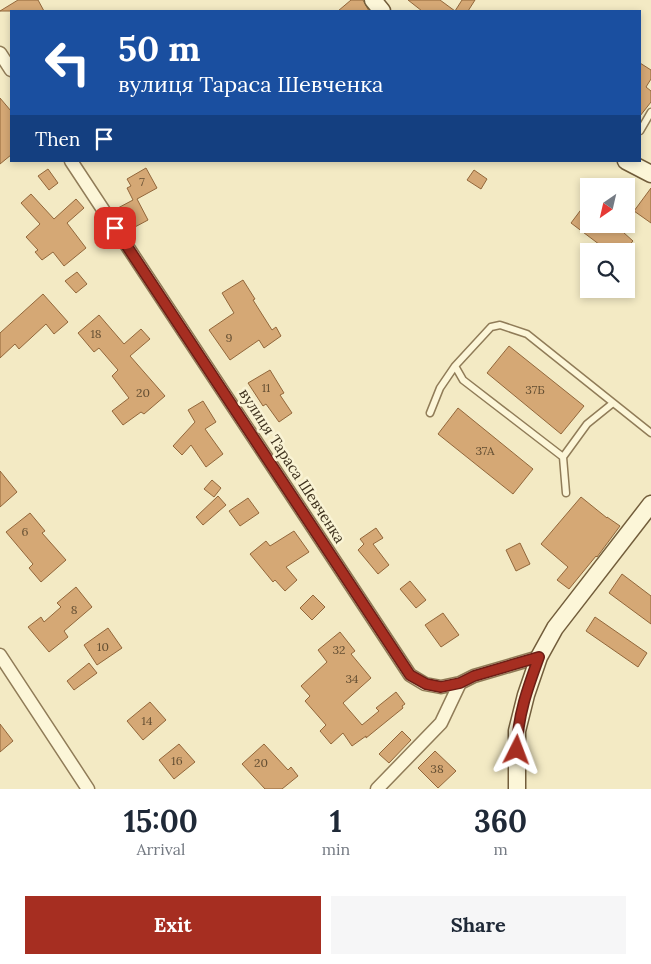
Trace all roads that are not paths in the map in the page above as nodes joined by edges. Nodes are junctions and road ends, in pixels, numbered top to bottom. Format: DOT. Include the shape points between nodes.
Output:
graph roads {
  1 [pos="373,0"];
  2 [pos="381,10"];
  3 [pos="0,53"];
  4 [pos="10,68"];
  5 [pos="651,112"];
  6 [pos="641,129"];
  7 [pos="72,162"];
  8 [pos="628,162"];
  9 [pos="651,174"];
  10 [pos="455,366"];
  11 [pos="613,403"];
  12 [pos="430,413"];
  13 [pos="651,433"];
  14 [pos="562,457"];
  15 [pos="566,493"];
  16 [pos="651,504"];
  17 [pos="0,655"];
  18 [pos="539,657"];
  19 [pos="460,683"];
  20 [pos="88,789"];
  21 [pos="377,789"];
  22 [pos="517,789"];
  1 -- 2 [label="street"];
  3 -- 4 [label="street"];
  5 -- 6 [label="lane"];
  7 -- 19 [label="street, вулиця Тараса Шевченка" via="410,675 426,684 441,687"];
  8 -- 9 [label="street"];
  10 -- 11 [label="lane" via="491,328 500,325 527,334"];
  10 -- 12 [label="lane" via="440,388"];
  10 -- 14 [label="lane" via="463,380"];
  11 -- 13 [label="lane"];
  11 -- 14 [label="lane" via="587,424"];
  14 -- 15 [label="lane"];
  16 -- 18 [label="street" via="555,628"];
  17 -- 20 [label="street"];
  18 -- 19 [label="street, вулиця Тараса Шевченка"];
  18 -- 22 [label="street" via="517,731"];
  19 -- 21 [label="street" via="441,723"];
}
